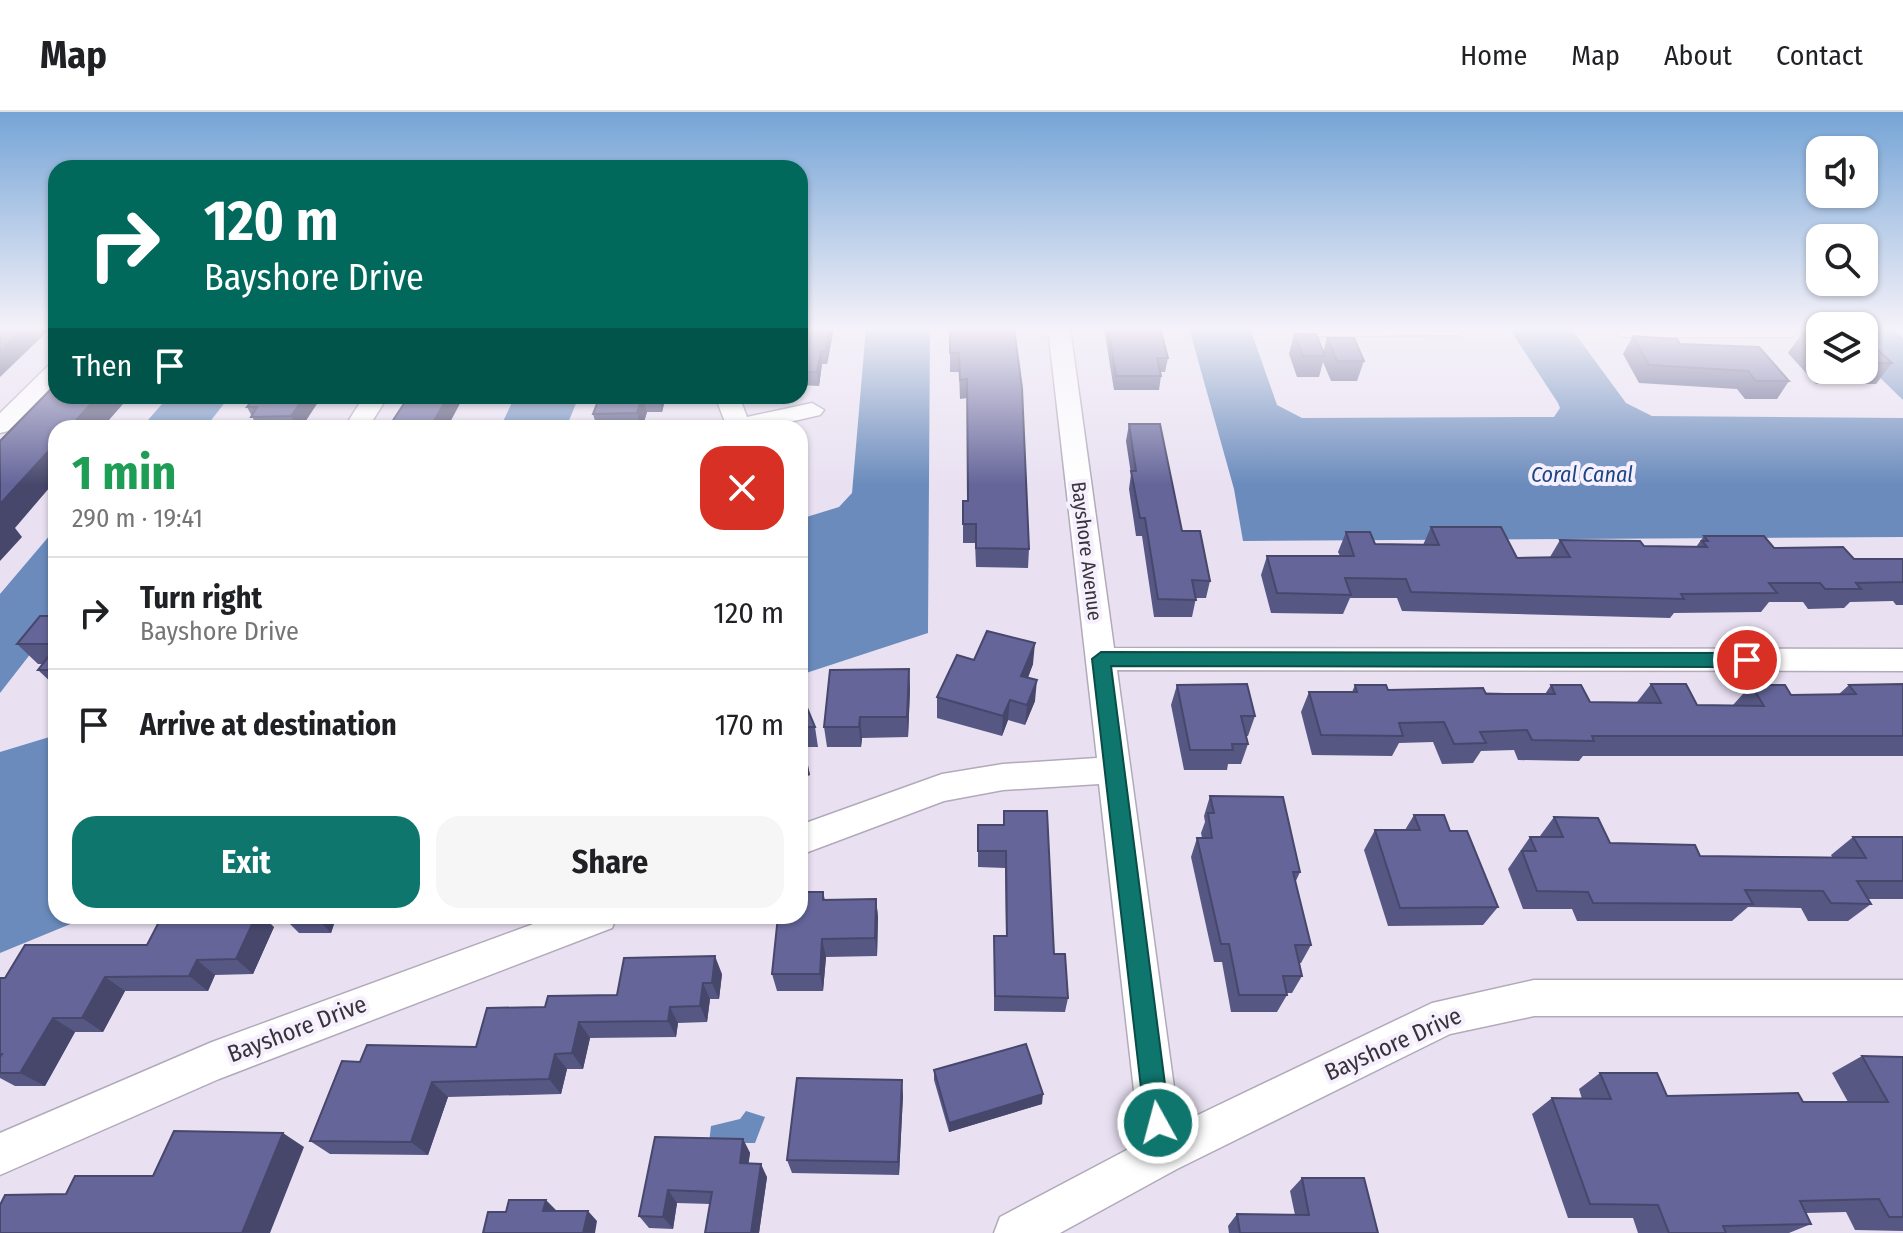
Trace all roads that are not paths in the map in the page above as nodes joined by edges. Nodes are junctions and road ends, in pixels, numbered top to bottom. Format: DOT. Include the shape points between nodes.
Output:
graph roads {
  1 [pos="47,380"];
  2 [pos="1066,380"];
  3 [pos="812,410"];
  4 [pos="766,420"];
  5 [pos="0,426"];
  6 [pos="1101,659"];
  7 [pos="1903,660"];
  8 [pos="1114,770"];
  9 [pos="808,837"];
  10 [pos="578,924"];
  11 [pos="1903,998"];
  12 [pos="0,1154"];
  13 [pos="1162,1154"];
  14 [pos="1016,1233"];
  1 -- 5 [label="street"];
  2 -- 6 [label="street, Bayshore Avenue"];
  3 -- 4 [label="street"];
  6 -- 7 [label="street"];
  6 -- 8 [label="street, Bayshore Avenue"];
  8 -- 9 [label="street" via="1003,777 942,788"];
  8 -- 13 [label="street, Bayshore Avenue"];
  10 -- 12 [label="street, Bayshore Drive" via="212,1062"];
  11 -- 13 [label="street, Bayshore Drive" via="1534,998 1489,1005 1446,1016"];
  13 -- 14 [label="street, Bayshore Drive"];
}
